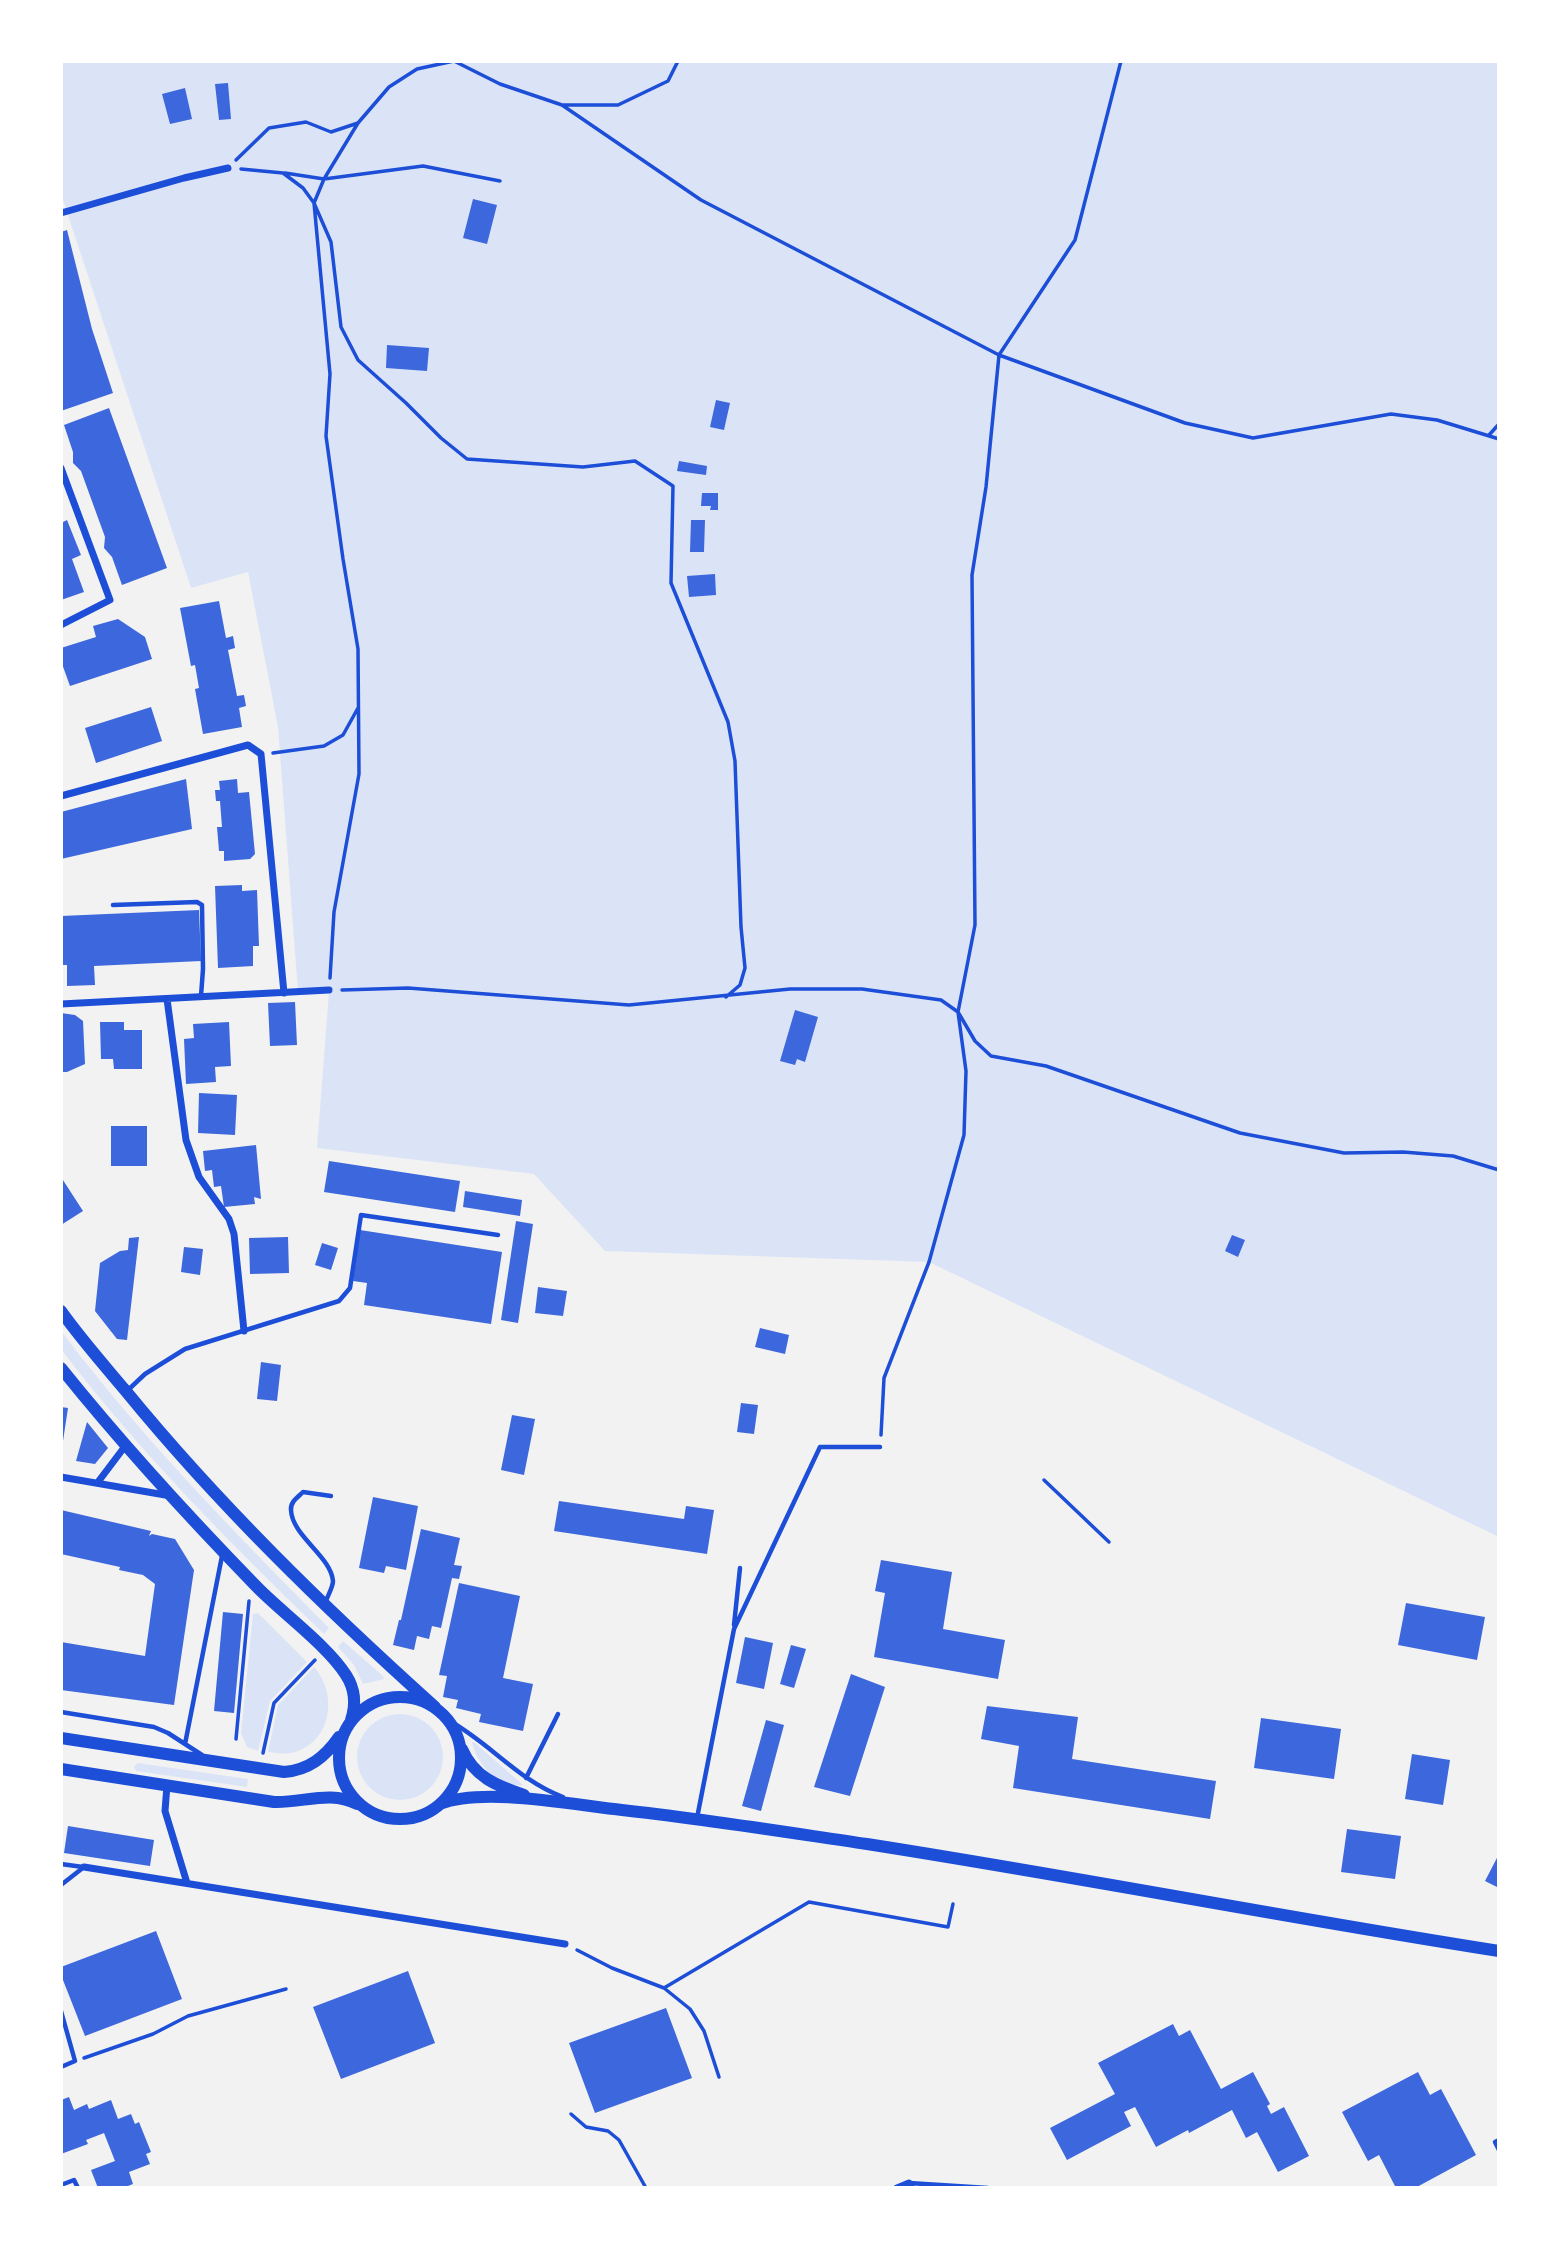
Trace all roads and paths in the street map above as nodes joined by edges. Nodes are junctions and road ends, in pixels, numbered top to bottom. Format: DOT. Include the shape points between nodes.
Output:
graph roads {
  1 [pos="454,61"];
  2 [pos="678,61"];
  3 [pos="1121,61"];
  4 [pos="562,106"];
  5 [pos="358,123"];
  6 [pos="228,168"];
  7 [pos="283,173"];
  8 [pos="324,178"];
  9 [pos="500,181"];
  10 [pos="314,203"];
  11 [pos="61,214"];
  12 [pos="999,355"];
  13 [pos="1499,424"];
  14 [pos="1489,435"];
  15 [pos="1499,439"];
  16 [pos="61,468"];
  17 [pos="61,625"];
  18 [pos="359,706"];
  19 [pos="261,754"];
  20 [pos="61,796"];
  21 [pos="113,905"];
  22 [pos="329,990"];
  23 [pos="284,993"];
  24 [pos="201,997"];
  25 [pos="725,997"];
  26 [pos="167,999"];
  27 [pos="61,1004"];
  28 [pos="958,1012"];
  29 [pos="1499,1170"];
  30 [pos="498,1235"];
  31 [pos="61,1311"];
  32 [pos="244,1331"];
  33 [pos="61,1368"];
  34 [pos="126,1391"];
  35 [pos="126,1445"];
  36 [pos="880,1447"];
  37 [pos="61,1477"];
  38 [pos="1044,1480"];
  39 [pos="98,1482"];
  40 [pos="331,1496"];
  41 [pos="171,1497"];
  42 [pos="1109,1542"];
  43 [pos="222,1551"];
  44 [pos="740,1568"];
  45 [pos="249,1599"];
  46 [pos="325,1606"];
  47 [pos="734,1629"];
  48 [pos="314,1660"];
  49 [pos="435,1707"];
  50 [pos="61,1712"];
  51 [pos="558,1714"];
  52 [pos="448,1720"];
  53 [pos="347,1726"];
  54 [pos="61,1738"];
  55 [pos="236,1739"];
  56 [pos="185,1744"];
  57 [pos="460,1744"];
  58 [pos="262,1756"];
  59 [pos="218,1763"];
  60 [pos="61,1769"];
  61 [pos="526,1778"];
  62 [pos="167,1786"];
  63 [pos="544,1801"];
  64 [pos="440,1804"];
  65 [pos="591,1807"];
  66 [pos="365,1808"];
  67 [pos="697,1818"];
  68 [pos="61,1864"];
  69 [pos="84,1867"];
  70 [pos="187,1883"];
  71 [pos="61,1885"];
  72 [pos="953,1904"];
  73 [pos="565,1944"];
  74 [pos="1499,1951"];
  75 [pos="664,1988"];
  76 [pos="286,1989"];
  77 [pos="61,2011"];
  78 [pos="75,2061"];
  79 [pos="61,2067"];
  80 [pos="719,2077"];
  81 [pos="571,2114"];
  82 [pos="1499,2140"];
  83 [pos="1499,2150"];
  84 [pos="61,2185"];
  85 [pos="910,2185"];
  86 [pos="78,2188"];
  87 [pos="646,2188"];
  88 [pos="897,2188"];
  89 [pos="988,2188"];
  1 -- 4 [label="path" via="500,84"];
  1 -- 5 [label="path" via="417,69 389,87"];
  2 -- 4 [label="path" via="668,81 618,105"];
  3 -- 12 [label="path" via="1075,240"];
  4 -- 12 [label="path" via="701,200"];
  5 -- 6 [label="path" via="331,132 306,122 269,128"];
  5 -- 8 [label="path"];
  6 -- 7 [label="path"];
  6 -- 11 [label="street"];
  7 -- 8 [label="path"];
  7 -- 10 [label="path"];
  8 -- 9 [label="path" via="423,166"];
  8 -- 10 [label="path"];
  10 -- 18 [label="path" via="330,374 326,436 358,649"];
  10 -- 25 [label="path" via="331,242 341,327 358,360 467,459 583,467 635,461 673,485 671,583 729,722 735,761 745,968 740,985"];
  12 -- 14 [label="path" via="1185,423 1253,438 1391,414 1437,419"];
  12 -- 28 [label="path" via="972,575 975,925"];
  13 -- 14 [label="path"];
  14 -- 15 [label="path"];
  16 -- 17 [label="street" via="110,600"];
  18 -- 19 [label="path" via="343,735 324,746"];
  18 -- 22 [label="path" via="359,774 334,912"];
  19 -- 20 [label="street" via="248,745"];
  19 -- 23 [label="street"];
  21 -- 24 [label="lane" via="202,905"];
  22 -- 23 [label="street"];
  22 -- 25 [label="path" via="408,988 629,1004"];
  23 -- 24 [label="street"];
  24 -- 26 [label="street"];
  25 -- 28 [label="path" via="790,989 862,989 941,1000"];
  26 -- 27 [label="street"];
  26 -- 32 [label="street" via="186,1140 199,1177 232,1226"];
  28 -- 29 [label="path" via="975,1041 991,1056 1046,1066 1240,1133 1344,1153 1453,1156"];
  28 -- 36 [label="path" via="966,1070 964,1135 929,1262 884,1378"];
  30 -- 32 [label="lane" via="361,1214 350,1288 339,1301"];
  31 -- 34 [label="main road"];
  32 -- 34 [label="lane" via="185,1349"];
  33 -- 35 [label="main road"];
  34 -- 46 [label="main road" via="226,1506"];
  35 -- 39 [label="street"];
  35 -- 41 [label="main road"];
  36 -- 47 [label="lane" via="820,1447"];
  37 -- 39 [label="street"];
  38 -- 42 [label="path"];
  39 -- 41 [label="street"];
  40 -- 46 [label="lane" via="303,1492 290,1509 296,1525 329,1570 333,1582"];
  41 -- 43 [label="main road"];
  43 -- 53 [label="main road" via="340,1666 354,1696 355,1709"];
  43 -- 56 [label="lane"];
  44 -- 47 [label="lane"];
  45 -- 55 [label="path"];
  46 -- 49 [label="main road"];
  47 -- 67 [label="lane"];
  48 -- 58 [label="path" via="274,1703"];
  49 -- 52 [label="main road"];
  49 -- 53 [label="main road" via="395,1696 369,1703"];
  50 -- 56 [label="lane" via="154,1727"];
  51 -- 61 [label="lane"];
  52 -- 57 [label="main road"];
  52 -- 61 [label="lane"];
  53 -- 59 [label="main road" via="317,1762 294,1771"];
  53 -- 66 [label="main road" via="339,1752 342,1777"];
  54 -- 59 [label="main road"];
  56 -- 59 [label="lane"];
  57 -- 63 [label="main road" via="484,1777"];
  57 -- 64 [label="main road" via="458,1780"];
  60 -- 62 [label="main road"];
  61 -- 65 [label="lane" via="546,1791"];
  62 -- 66 [label="main road" via="274,1802 333,1796"];
  62 -- 70 [label="street" via="165,1811"];
  63 -- 64 [label="main road" via="464,1798"];
  63 -- 65 [label="main road"];
  64 -- 66 [label="main road" via="415,1818 400,1820"];
  65 -- 67 [label="main road"];
  67 -- 74 [label="main road"];
  68 -- 69 [label="lane"];
  69 -- 70 [label="street"];
  69 -- 71 [label="lane"];
  70 -- 73 [label="street"];
  72 -- 75 [label="path" via="948,1927 808,1902"];
  73 -- 75 [label="path"];
  75 -- 80 [label="path" via="690,2010 704,2031"];
  76 -- 78 [label="path" via="188,2016 153,2034"];
  77 -- 78 [label="lane"];
  78 -- 79 [label="lane"];
  81 -- 87 [label="path" via="586,2127 608,2131 619,2140"];
  82 -- 83 [label="lane" via="1495,2142"];
  84 -- 86 [label="lane" via="74,2180"];
  85 -- 88 [label="street"];
  85 -- 89 [label="lane"];
}
